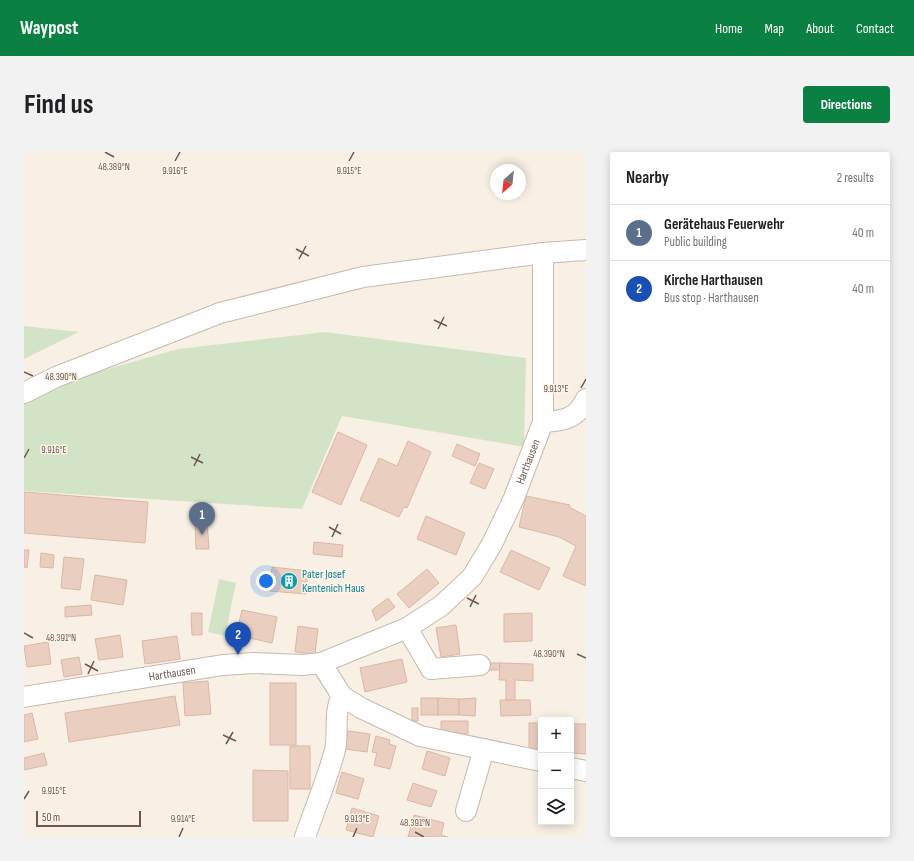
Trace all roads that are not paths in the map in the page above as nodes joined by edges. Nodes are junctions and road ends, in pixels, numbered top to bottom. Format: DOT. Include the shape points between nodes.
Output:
graph roads {
  1 [pos="580,250"];
  2 [pos="543,253"];
  3 [pos="24,393"];
  4 [pos="586,399"];
  5 [pos="543,422"];
  6 [pos="407,628"];
  7 [pos="321,662"];
  8 [pos="480,663"];
  9 [pos="342,696"];
  10 [pos="24,697"];
  11 [pos="484,749"];
  12 [pos="538,761"];
  13 [pos="574,769"];
  14 [pos="586,771"];
  15 [pos="466,811"];
  16 [pos="305,837"];
  1 -- 2 [label="street"];
  2 -- 3 [label="street" via="363,277 220,313 56,377"];
  2 -- 5 [label="street, Harthausen"];
  4 -- 5 [label="street" via="574,416 561,421"];
  5 -- 6 [label="street, Harthausen" via="514,498 492,544 472,577 441,606"];
  6 -- 7 [label="street, Harthausen"];
  6 -- 8 [label="street" via="430,669"];
  7 -- 9 [label="street"];
  7 -- 10 [label="street, Harthausen" via="302,665 223,665"];
  9 -- 11 [label="street" via="361,708 420,736"];
  9 -- 16 [label="street" via="337,710 335,748 321,797"];
  11 -- 12 [label="street"];
  11 -- 15 [label="street"];
  13 -- 14 [label="street"];
}
